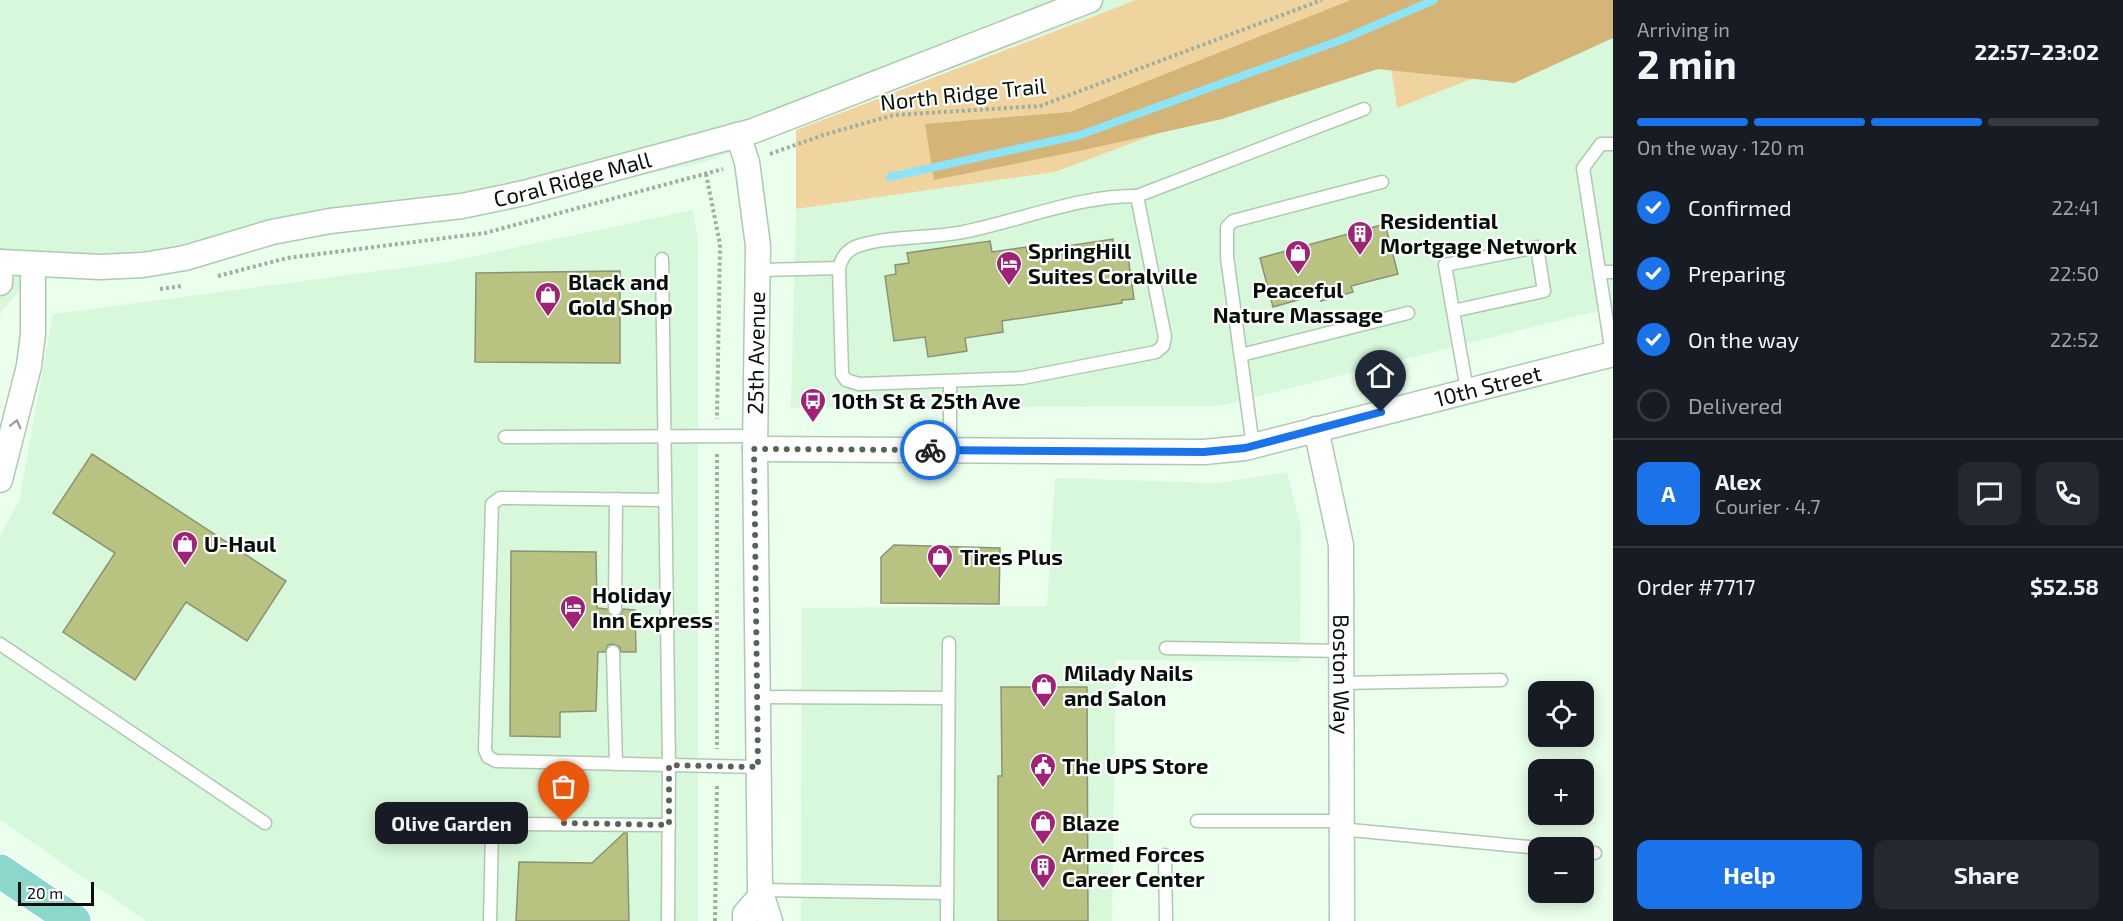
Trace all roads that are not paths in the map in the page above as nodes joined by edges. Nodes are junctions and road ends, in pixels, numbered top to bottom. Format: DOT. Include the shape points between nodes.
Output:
graph roads {
  1 [pos="1090,0"];
  2 [pos="1364,109"];
  3 [pos="738,135"];
  4 [pos="1613,144"];
  5 [pos="1382,183"];
  6 [pos="1137,196"];
  7 [pos="662,259"];
  8 [pos="33,264"];
  9 [pos="839,268"];
  10 [pos="0,269"];
  11 [pos="757,270"];
  12 [pos="1600,272"];
  13 [pos="1613,272"];
  14 [pos="1453,311"];
  15 [pos="1408,313"];
  16 [pos="1612,354"];
  17 [pos="1241,356"];
  18 [pos="950,381"];
  19 [pos="1467,390"];
  20 [pos="1316,429"];
  21 [pos="664,436"];
  22 [pos="505,437"];
  23 [pos="755,443"];
  24 [pos="1253,446"];
  25 [pos="950,451"];
  26 [pos="0,480"];
  27 [pos="616,499"];
  28 [pos="664,500"];
  29 [pos="615,609"];
  30 [pos="949,643"];
  31 [pos="0,644"];
  32 [pos="1166,648"];
  33 [pos="1341,651"];
  34 [pos="613,652"];
  35 [pos="1501,680"];
  36 [pos="1341,683"];
  37 [pos="757,697"];
  38 [pos="948,698"];
  39 [pos="616,764"];
  40 [pos="669,765"];
  41 [pos="758,767"];
  42 [pos="1197,821"];
  43 [pos="265,824"];
  44 [pos="669,825"];
  45 [pos="1340,825"];
  46 [pos="1528,847"];
  47 [pos="1165,855"];
  48 [pos="0,871"];
  49 [pos="947,893"];
  50 [pos="760,894"];
  51 [pos="74,921"];
  52 [pos="490,921"];
  53 [pos="668,921"];
  54 [pos="745,921"];
  55 [pos="770,921"];
  56 [pos="947,921"];
  57 [pos="1166,921"];
  58 [pos="1342,921"];
  1 -- 3 [label="street, Coral Ridge Mall"];
  2 -- 6 [label="lane"];
  3 -- 8 [label="street, Coral Ridge Mall" via="524,193 462,206 295,228 185,258 143,265"];
  3 -- 11 [label="street, 25th Avenue" via="747,162 757,235"];
  4 -- 12 [label="lane" via="1601,144 1583,168"];
  5 -- 17 [label="lane" via="1233,221 1227,227 1227,257"];
  6 -- 9 [label="lane" via="1108,198 962,232 874,243 844,254"];
  6 -- 18 [label="lane" via="1165,337 1163,346 1156,352 1022,378"];
  7 -- 21 [label="lane"];
  8 -- 10 [label="street, Coral Ridge Mall"];
  26 -- 8 [label="street, one-way" via="29,366"];
  9 -- 11 [label="lane"];
  9 -- 18 [label="lane" via="842,374 846,380 859,384"];
  11 -- 23 [label="street, 25th Avenue"];
  12 -- 13 [label="lane"];
  12 -- 16 [label="lane"];
  14 -- 14 [label="lane" via="1544,291 1537,247 1445,265"];
  14 -- 19 [label="lane"];
  15 -- 17 [label="lane"];
  16 -- 19 [label="street, 10th Street"];
  17 -- 24 [label="lane"];
  18 -- 25 [label="lane"];
  19 -- 20 [label="street, 10th Street"];
  20 -- 24 [label="street, 10th Street"];
  20 -- 33 [label="street, Boston Way" via="1341,545"];
  21 -- 22 [label="lane"];
  21 -- 23 [label="lane" via="717,436"];
  21 -- 28 [label="lane"];
  23 -- 25 [label="street, 10th Street"];
  23 -- 37 [label="street, 25th Avenue"];
  24 -- 25 [label="street, 10th Street" via="1204,452"];
  27 -- 28 [label="lane"];
  27 -- 29 [label="lane"];
  27 -- 39 [label="lane" via="500,498 492,504 485,750 496,761"];
  28 -- 40 [label="lane"];
  30 -- 38 [label="lane"];
  31 -- 43 [label="lane"];
  32 -- 33 [label="lane"];
  33 -- 36 [label="street, Boston Way"];
  34 -- 39 [label="lane"];
  35 -- 36 [label="lane"];
  36 -- 45 [label="street, Boston Way"];
  37 -- 38 [label="lane"];
  37 -- 41 [label="street, 25th Avenue"];
  38 -- 49 [label="lane"];
  39 -- 40 [label="lane"];
  40 -- 41 [label="lane"];
  40 -- 44 [label="lane"];
  41 -- 50 [label="street, 25th Avenue"];
  42 -- 45 [label="lane"];
  44 -- 52 [label="lane" via="495,824"];
  44 -- 53 [label="lane"];
  45 -- 46 [label="lane"];
  45 -- 58 [label="street, Boston Way"];
  47 -- 57 [label="lane"];
  48 -- 51 [label="main road"];
  49 -- 50 [label="lane"];
  49 -- 56 [label="lane"];
  50 -- 54 [label="street" via="745,914"];
  50 -- 55 [label="street, 25th Avenue"];
}
